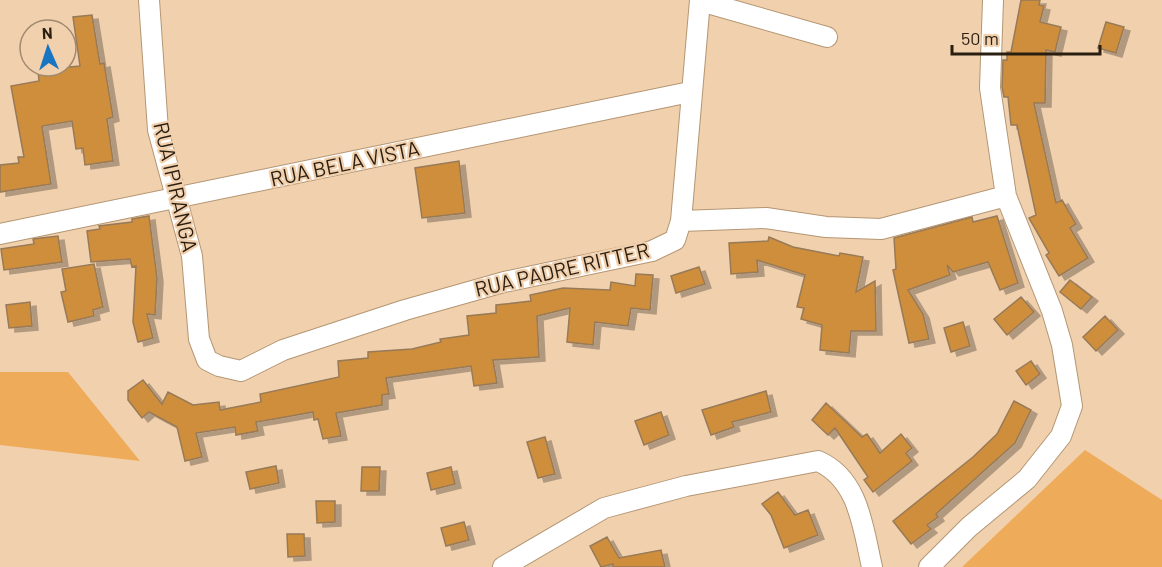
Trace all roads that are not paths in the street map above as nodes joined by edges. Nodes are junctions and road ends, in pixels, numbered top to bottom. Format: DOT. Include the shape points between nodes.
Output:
graph roads {
  1 [pos="149,0"];
  2 [pos="993,0"];
  3 [pos="700,1"];
  4 [pos="827,37"];
  5 [pos="690,92"];
  6 [pos="1006,196"];
  7 [pos="176,199"];
  8 [pos="681,221"];
  9 [pos="0,234"];
  10 [pos="219,366"];
  11 [pos="503,567"];
  12 [pos="872,567"];
  13 [pos="929,567"];
  1 -- 7 [label="street, RUA IPIRANGA" via="158,130"];
  2 -- 6 [label="street" via="990,88"];
  3 -- 4 [label="street"];
  3 -- 5 [label="street"];
  5 -- 7 [label="street, RUA BELA VISTA"];
  5 -- 8 [label="street"];
  6 -- 8 [label="street" via="881,229 826,227 766,218"];
  6 -- 13 [label="street" via="1052,311 1072,406 1061,436 1027,478"];
  7 -- 9 [label="street, RUA BELA VISTA"];
  7 -- 10 [label="street, RUA IPIRANGA" via="192,256 199,339 207,360"];
  8 -- 10 [label="street, RUA PADRE RITTER" via="675,240 652,251 504,282 405,310 283,350 241,371"];
  11 -- 12 [label="street" via="604,508 686,486 818,462 832,467 845,480 855,501"];
}
